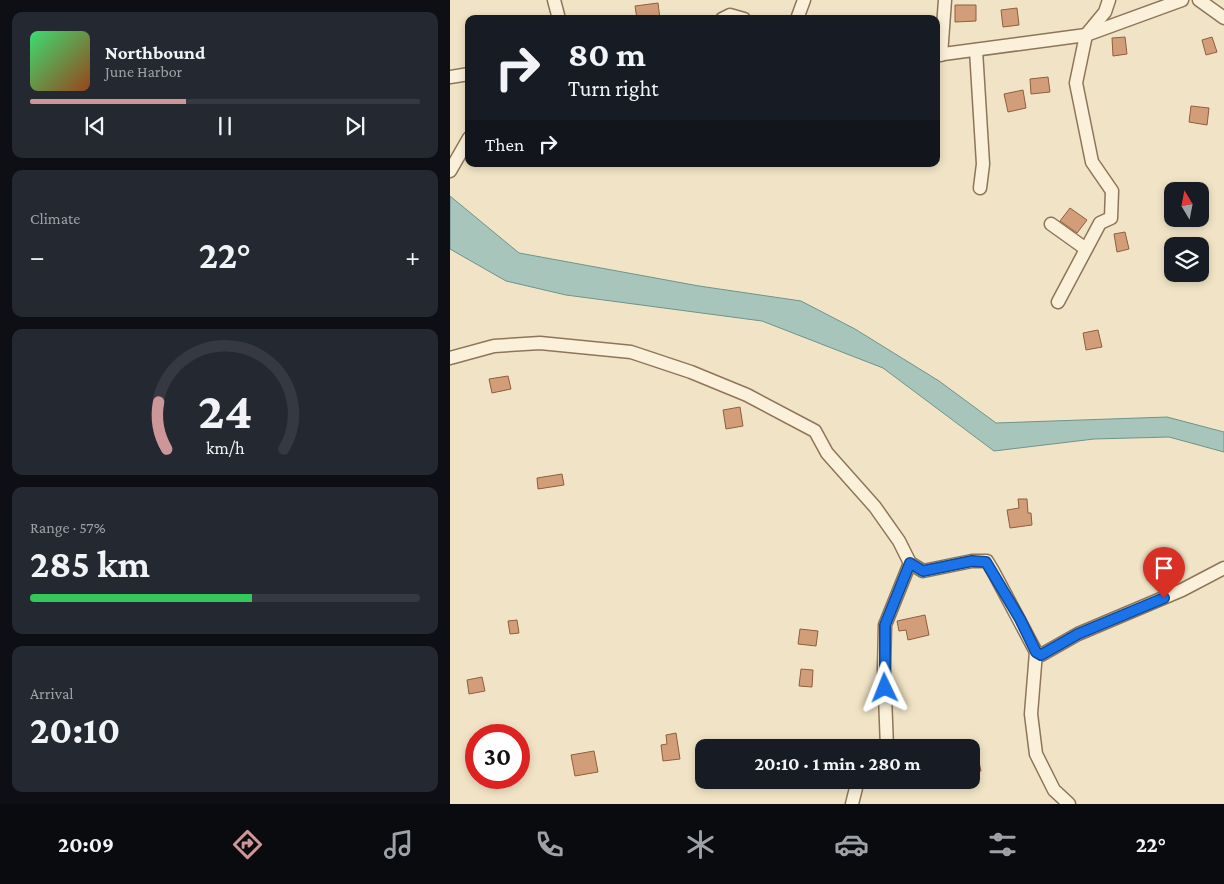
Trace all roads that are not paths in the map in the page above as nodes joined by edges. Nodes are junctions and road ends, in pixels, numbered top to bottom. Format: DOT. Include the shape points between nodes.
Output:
graph roads {
  1 [pos="554,0"];
  2 [pos="804,0"];
  3 [pos="945,0"];
  4 [pos="1109,0"];
  5 [pos="1182,0"];
  6 [pos="1199,0"];
  7 [pos="558,15"];
  8 [pos="798,15"];
  9 [pos="1223,15"];
  10 [pos="1086,35"];
  11 [pos="940,39"];
  12 [pos="976,50"];
  13 [pos="940,55"];
  14 [pos="465,75"];
  15 [pos="450,77"];
  16 [pos="465,145"];
  17 [pos="450,171"];
  18 [pos="980,188"];
  19 [pos="1051,224"];
  20 [pos="1086,249"];
  21 [pos="1058,302"];
  22 [pos="450,358"];
  23 [pos="910,563"];
  24 [pos="1224,568"];
  25 [pos="1036,652"];
  26 [pos="887,739"];
  27 [pos="856,789"];
  28 [pos="852,804"];
  29 [pos="1069,804"];
  1 -- 7 [label="street"];
  2 -- 8 [label="street"];
  3 -- 11 [label="street"];
  4 -- 10 [label="street" via="1105,12"];
  5 -- 10 [label="street"];
  6 -- 9 [label="street"];
  10 -- 12 [label="street"];
  10 -- 20 [label="street" via="1076,83 1092,162 1112,191 1111,218 1100,223"];
  12 -- 13 [label="street"];
  12 -- 18 [label="street" via="983,164"];
  14 -- 15 [label="street"];
  16 -- 17 [label="street"];
  19 -- 20 [label="street"];
  20 -- 21 [label="street"];
  22 -- 23 [label="street" via="494,346 540,343 631,352 747,395 815,432 827,453 875,507"];
  23 -- 25 [label="street" via="923,571 972,561 986,562"];
  23 -- 26 [label="street" via="885,625"];
  24 -- 25 [label="street" via="1182,590 1078,634 1048,652 1041,655"];
  25 -- 29 [label="street" via="1031,714 1036,754 1054,790"];
  27 -- 28 [label="street"];
}
